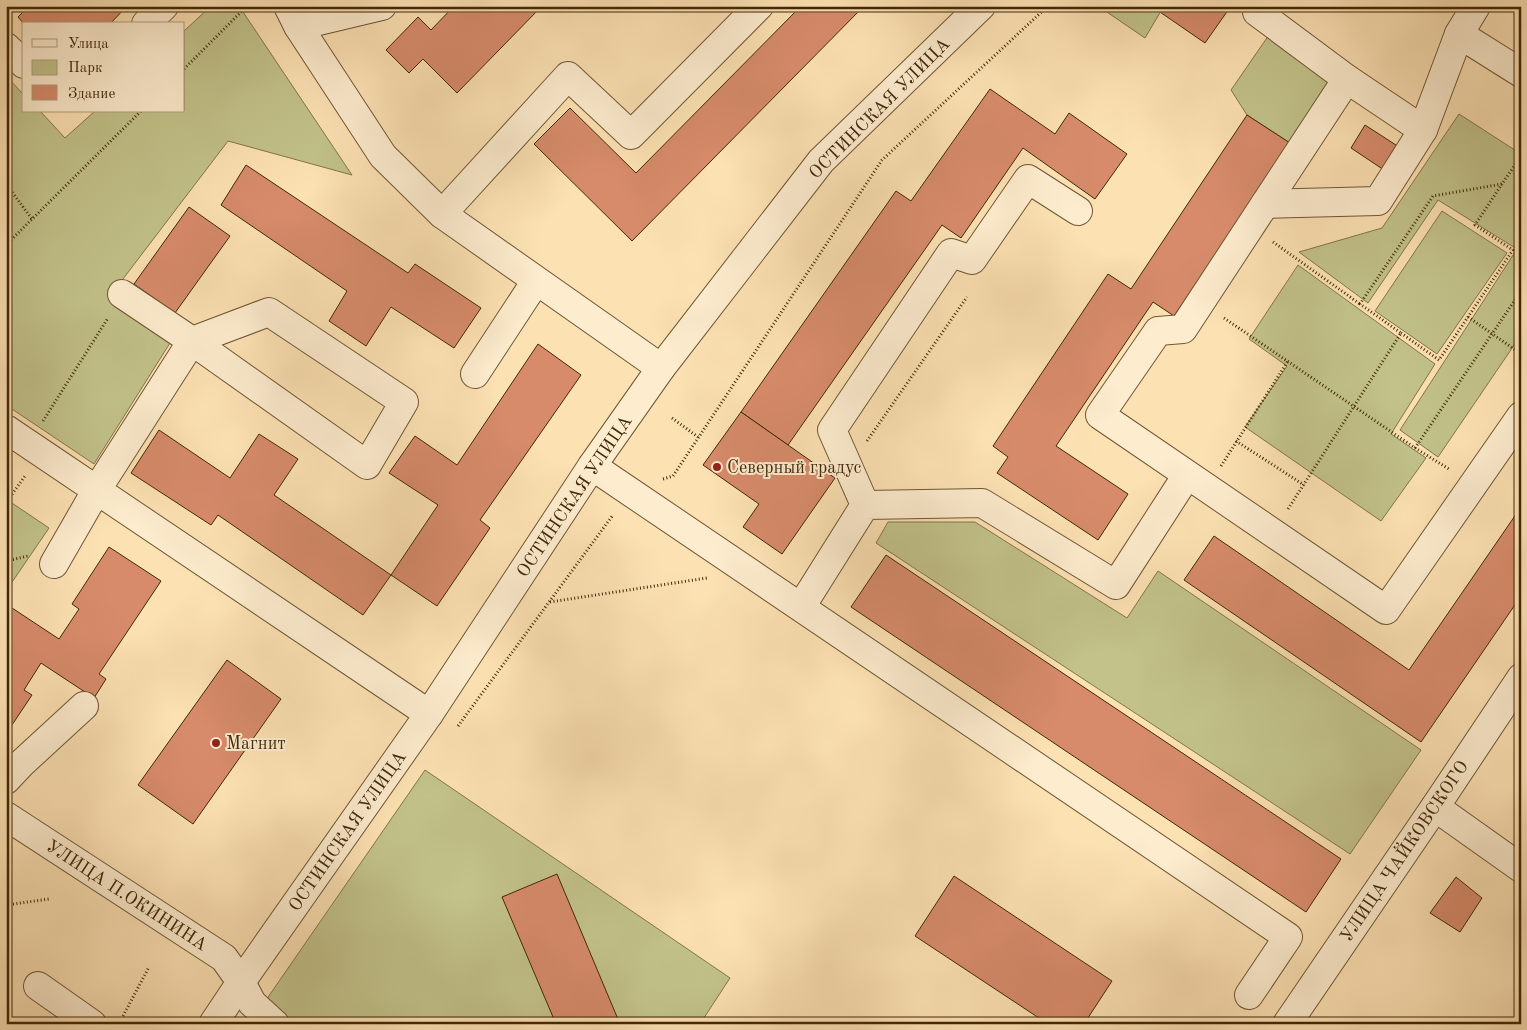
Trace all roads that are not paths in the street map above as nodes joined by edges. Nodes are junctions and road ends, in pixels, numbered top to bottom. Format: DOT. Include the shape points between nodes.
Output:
graph roads {
  1 [pos="164,6"];
  2 [pos="382,6"];
  3 [pos="759,6"];
  4 [pos="981,6"];
  5 [pos="1261,6"];
  6 [pos="1476,6"];
  7 [pos="293,16"];
  8 [pos="148,22"];
  9 [pos="1459,34"];
  10 [pos="6,47"];
  11 [pos="22,62"];
  12 [pos="1521,73"];
  13 [pos="1346,79"];
  14 [pos="1423,130"];
  15 [pos="1078,211"];
  16 [pos="442,214"];
  17 [pos="1258,215"];
  18 [pos="536,281"];
  19 [pos="117,303"];
  20 [pos="192,341"];
  21 [pos="661,368"];
  22 [pos="475,374"];
  23 [pos="1521,416"];
  24 [pos="6,429"];
  25 [pos="592,466"];
  26 [pos="1197,481"];
  27 [pos="96,491"];
  28 [pos="865,505"];
  29 [pos="42,560"];
  30 [pos="802,607"];
  31 [pos="1521,678"];
  32 [pos="84,706"];
  33 [pos="429,714"];
  34 [pos="6,780"];
  35 [pos="1435,807"];
  36 [pos="6,816"];
  37 [pos="1521,868"];
  38 [pos="241,982"];
  39 [pos="38,986"];
  40 [pos="1249,995"];
  41 [pos="92,1024"];
  42 [pos="213,1024"];
  43 [pos="275,1024"];
  44 [pos="1287,1024"];
  1 -- 8 [label="street"];
  2 -- 7 [label="street"];
  3 -- 16 [label="street" via="632,135 568,76"];
  4 -- 21 [label="street, ОСТИНСКАЯ УЛИЦА" via="821,161"];
  5 -- 13 [label="street" via="1257,12"];
  6 -- 9 [label="street"];
  7 -- 16 [label="street" via="383,156"];
  9 -- 12 [label="street"];
  9 -- 14 [label="street"];
  10 -- 11 [label="street"];
  13 -- 14 [label="street"];
  13 -- 17 [label="street"];
  14 -- 17 [label="street" via="1378,201"];
  15 -- 28 [label="street" via="1028,179 972,260 951,253 832,430"];
  16 -- 18 [label="street"];
  17 -- 26 [label="street" via="1183,328 1158,331 1100,415"];
  18 -- 21 [label="street"];
  18 -- 22 [label="street"];
  19 -- 20 [label="street"];
  20 -- 20 [label="street" via="367,465 404,402 269,312"];
  20 -- 27 [label="street"];
  21 -- 25 [label="street, ОСТИНСКАЯ УЛИЦА"];
  23 -- 26 [label="street" via="1386,610"];
  24 -- 27 [label="street"];
  25 -- 30 [label="street"];
  25 -- 33 [label="street, ОСТИНСКАЯ УЛИЦА"];
  26 -- 28 [label="street" via="1116,585 982,503"];
  27 -- 29 [label="street"];
  27 -- 33 [label="street"];
  28 -- 30 [label="street"];
  30 -- 40 [label="street" via="1288,937"];
  31 -- 35 [label="street, УЛИЦА ЧАЙКОВСКОГО"];
  32 -- 34 [label="street"];
  33 -- 38 [label="street, ОСТИНСКАЯ УЛИЦА"];
  35 -- 37 [label="street"];
  35 -- 44 [label="street, УЛИЦА ЧАЙКОВСКОГО"];
  36 -- 38 [label="street, УЛИЦА П.ОКИНИНА" via="224,958"];
  38 -- 42 [label="street, ОСТИНСКАЯ УЛИЦА"];
  38 -- 43 [label="street, УЛИЦА П.ОКИНИНА" via="252,1003"];
  39 -- 41 [label="street"];
}
